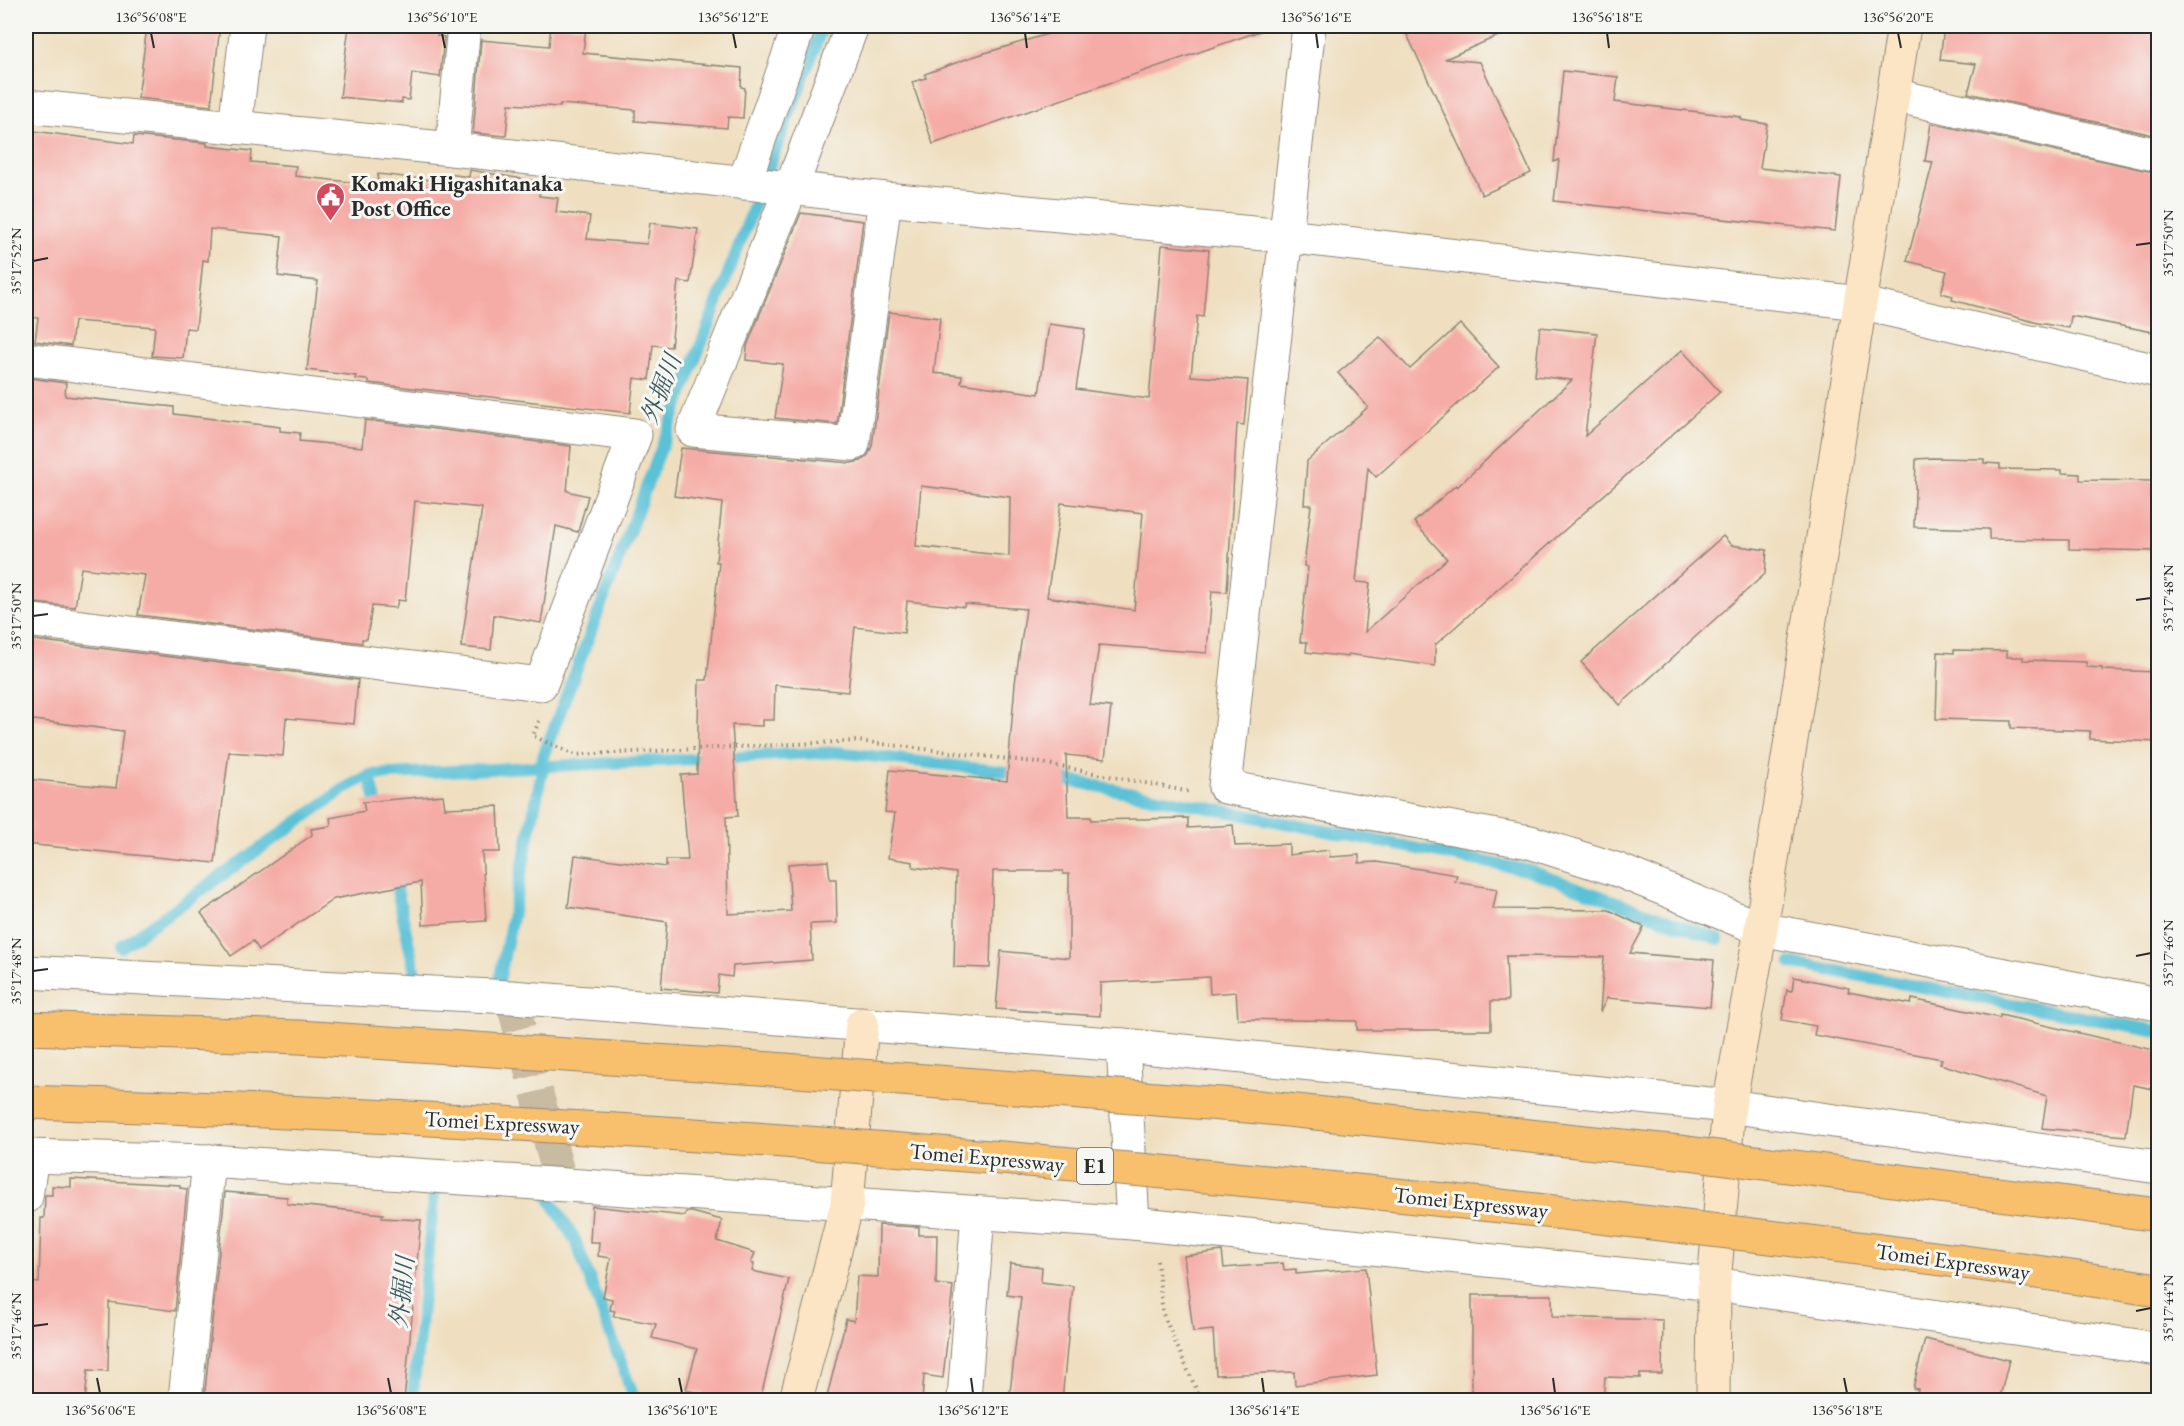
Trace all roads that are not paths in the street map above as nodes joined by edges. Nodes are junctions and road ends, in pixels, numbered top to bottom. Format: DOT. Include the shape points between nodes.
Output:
graph roads {
  1 [pos="247,26"];
  2 [pos="464,26"];
  3 [pos="799,26"];
  4 [pos="852,26"];
  5 [pos="1309,26"];
  6 [pos="1896,26"];
  7 [pos="1904,26"];
  8 [pos="1893,95"];
  9 [pos="26,106"];
  10 [pos="235,127"];
  11 [pos="452,149"];
  12 [pos="2158,155"];
  13 [pos="744,183"];
  14 [pos="791,188"];
  15 [pos="885,199"];
  16 [pos="1286,236"];
  17 [pos="1859,303"];
  18 [pos="26,359"];
  19 [pos="2158,371"];
  20 [pos="26,620"];
  21 [pos="1761,929"];
  22 [pos="26,972"];
  23 [pos="2158,1004"];
  24 [pos="862,1024"];
  25 [pos="26,1028"];
  26 [pos="1123,1045"];
  27 [pos="26,1102"];
  28 [pos="1729,1106"];
  29 [pos="29,1156"];
  30 [pos="209,1161"];
  31 [pos="2158,1167"];
  32 [pos="26,1197"];
  33 [pos="847,1204"];
  34 [pos="978,1213"];
  35 [pos="2158,1215"];
  36 [pos="1143,1224"];
  37 [pos="1714,1284"];
  38 [pos="2158,1290"];
  39 [pos="2158,1349"];
  40 [pos="185,1401"];
  41 [pos="796,1401"];
  42 [pos="964,1401"];
  43 [pos="1713,1401"];
  1 -- 10 [label="street"];
  2 -- 11 [label="street"];
  3 -- 13 [label="street"];
  4 -- 14 [label="street"];
  5 -- 16 [label="street"];
  6 -- 7 [label="street"];
  7 -- 8 [label="street"];
  8 -- 12 [label="street"];
  8 -- 17 [label="street"];
  9 -- 10 [label="street"];
  10 -- 11 [label="street"];
  11 -- 13 [label="street"];
  13 -- 14 [label="street"];
  14 -- 15 [label="street"];
  14 -- 15 [label="street" via="693,429 853,444"];
  15 -- 16 [label="street"];
  16 -- 17 [label="street"];
  16 -- 21 [label="street" via="1225,787 1530,842 1618,870"];
  17 -- 19 [label="street"];
  17 -- 21 [label="street"];
  18 -- 20 [label="street" via="635,435 541,684"];
  21 -- 23 [label="street"];
  21 -- 28 [label="street"];
  22 -- 24 [label="street" via="511,997"];
  24 -- 26 [label="street"];
  24 -- 33 [label="street"];
  25 -- 35 [label="highway, bridge" via="311,1037 1247,1106 1688,1153"];
  26 -- 28 [label="street"];
  26 -- 36 [label="street"];
  27 -- 38 [label="highway, Tomei Expressway / E1, bridge" via="300,1111 761,1137 1251,1179 1682,1225"];
  28 -- 31 [label="street"];
  28 -- 37 [label="street"];
  29 -- 30 [label="street"];
  29 -- 32 [label="street"];
  30 -- 33 [label="street"];
  30 -- 40 [label="street"];
  33 -- 34 [label="street"];
  33 -- 41 [label="street"];
  34 -- 36 [label="street"];
  34 -- 42 [label="street"];
  36 -- 37 [label="street"];
  37 -- 39 [label="street"];
  37 -- 43 [label="street"];
}
